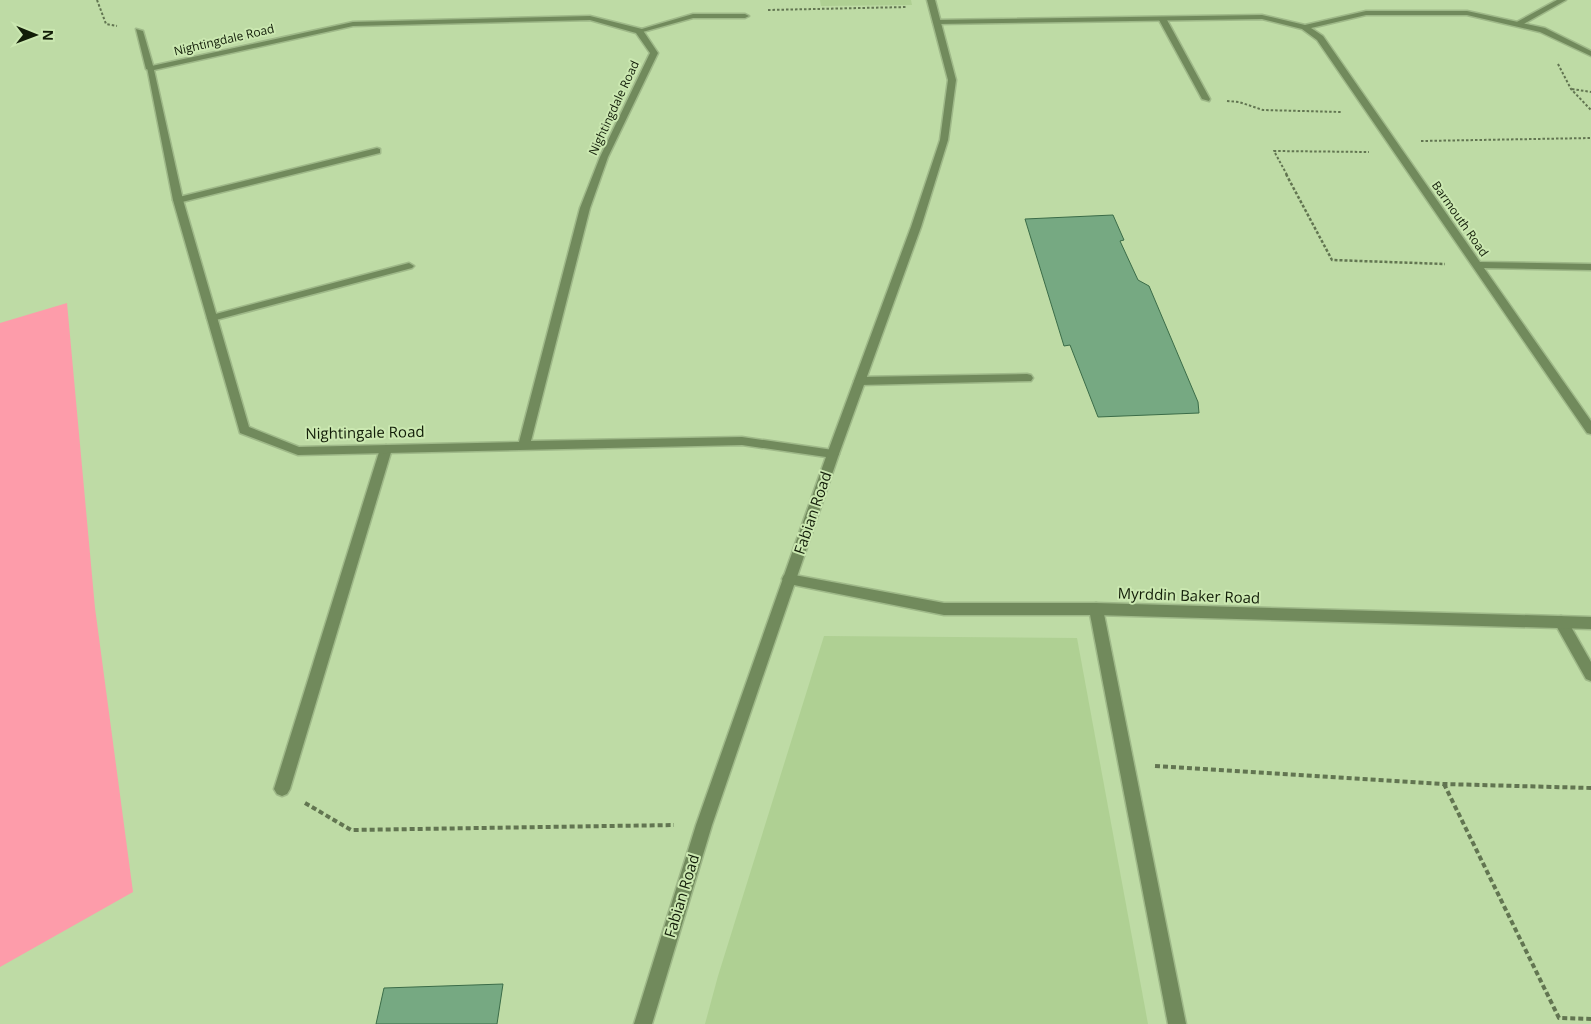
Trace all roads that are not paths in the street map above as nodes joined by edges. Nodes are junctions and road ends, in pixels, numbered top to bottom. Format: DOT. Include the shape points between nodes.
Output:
graph roads {
  1 [pos="1562,0"];
  2 [pos="932,3"];
  3 [pos="745,16"];
  4 [pos="1164,20"];
  5 [pos="937,22"];
  6 [pos="1517,24"];
  7 [pos="1305,27"];
  8 [pos="139,30"];
  9 [pos="639,31"];
  10 [pos="1591,54"];
  11 [pos="150,69"];
  12 [pos="1206,99"];
  13 [pos="377,151"];
  14 [pos="178,200"];
  15 [pos="1476,264"];
  16 [pos="409,266"];
  17 [pos="1591,267"];
  18 [pos="212,318"];
  19 [pos="1028,378"];
  20 [pos="860,380"];
  21 [pos="1591,430"];
  22 [pos="524,445"];
  23 [pos="386,449"];
  24 [pos="833,454"];
  25 [pos="789,579"];
  26 [pos="1096,609"];
  27 [pos="1561,622"];
  28 [pos="1591,623"];
  29 [pos="1591,676"];
  30 [pos="282,789"];
  31 [pos="643,1024"];
  32 [pos="1177,1024"];
  1 -- 6 [label="street"];
  2 -- 5 [label="street, Fabian Road"];
  3 -- 9 [label="street" via="694,16"];
  4 -- 5 [label="street"];
  4 -- 7 [label="street" via="1262,17"];
  4 -- 12 [label="street"];
  5 -- 20 [label="street, Fabian Road" via="952,80 944,140"];
  6 -- 7 [label="street" via="1467,14 1366,13"];
  6 -- 10 [label="street" via="1542,30"];
  7 -- 15 [label="street, Barmouth Road" via="1320,38"];
  8 -- 11 [label="street, Nightingale Road"];
  9 -- 11 [label="street, Nightingdale Road" via="590,18 353,24"];
  9 -- 22 [label="street, Nightingdale Road" via="654,53 604,157 585,208"];
  11 -- 14 [label="street, Nightingale Road"];
  13 -- 14 [label="street"];
  14 -- 18 [label="street, Nightingale Road"];
  15 -- 17 [label="street"];
  15 -- 21 [label="street, Barmouth Road"];
  16 -- 18 [label="street"];
  18 -- 23 [label="street, Nightingale Road" via="244,430 298,451"];
  19 -- 20 [label="street"];
  20 -- 24 [label="street, Fabian Road"];
  22 -- 23 [label="street, Nightingale Road"];
  22 -- 24 [label="street, Nightingale Road" via="742,441"];
  23 -- 30 [label="street"];
  24 -- 25 [label="street, Fabian Road"];
  25 -- 26 [label="street, Myrddin Baker Road" via="944,609"];
  25 -- 31 [label="street, Fabian Road" via="704,825"];
  26 -- 27 [label="street, Myrddin Baker Road"];
  26 -- 32 [label="street"];
  27 -- 28 [label="street, Myrddin Baker Road"];
  27 -- 29 [label="street"];
}
